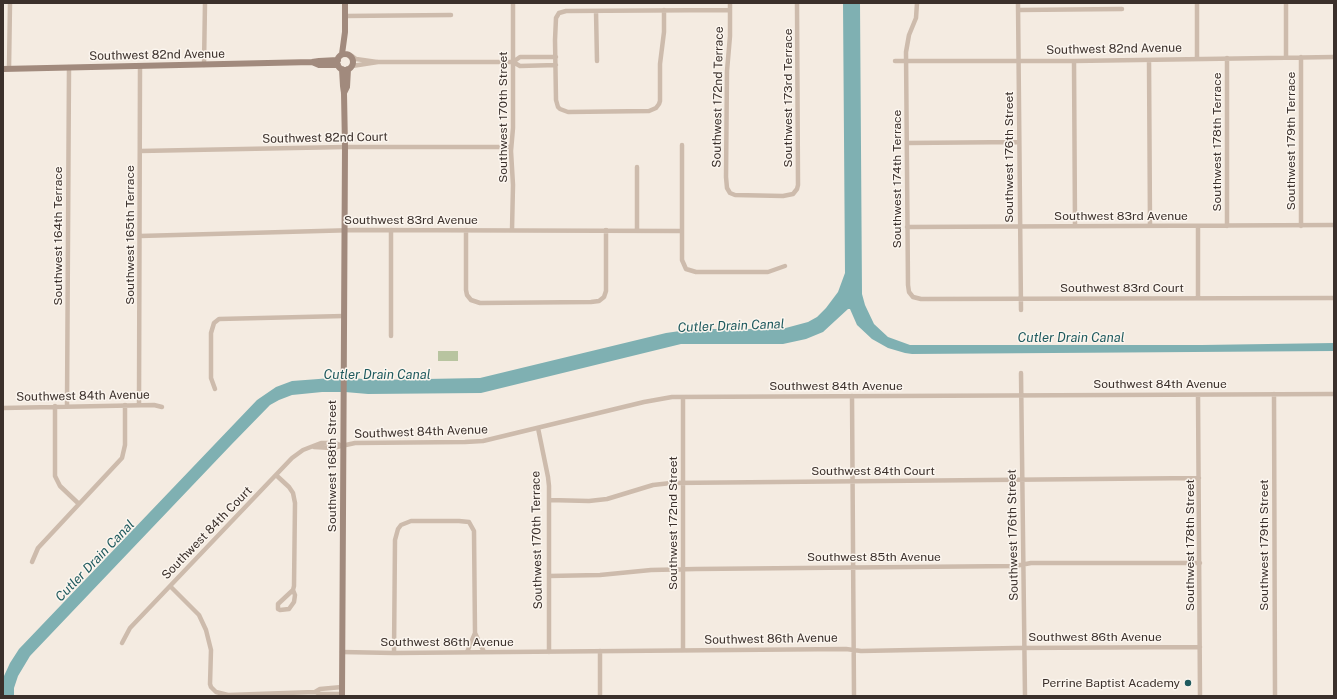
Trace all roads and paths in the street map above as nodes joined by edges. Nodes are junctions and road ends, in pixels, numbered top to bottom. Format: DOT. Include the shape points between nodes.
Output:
graph roads {
  1 [pos="10,3"];
  2 [pos="204,3"];
  3 [pos="345,3"];
  4 [pos="513,3"];
  5 [pos="730,3"];
  6 [pos="797,3"];
  7 [pos="917,3"];
  8 [pos="1018,3"];
  9 [pos="1197,3"];
  10 [pos="1286,3"];
  11 [pos="1122,9"];
  12 [pos="596,10"];
  13 [pos="664,10"];
  14 [pos="730,10"];
  15 [pos="1018,10"];
  16 [pos="451,15"];
  17 [pos="345,16"];
  18 [pos="347,55"];
  19 [pos="556,57"];
  20 [pos="1286,57"];
  21 [pos="1301,57"];
  22 [pos="1334,57"];
  23 [pos="1227,58"];
  24 [pos="1197,59"];
  25 [pos="1149,60"];
  26 [pos="597,61"];
  27 [pos="895,61"];
  28 [pos="906,61"];
  29 [pos="1019,61"];
  30 [pos="1074,61"];
  31 [pos="378,62"];
  32 [pos="512,62"];
  33 [pos="204,65"];
  34 [pos="556,65"];
  35 [pos="140,66"];
  36 [pos="344,66"];
  37 [pos="69,67"];
  38 [pos="6,69"];
  39 [pos="1019,142"];
  40 [pos="907,143"];
  41 [pos="682,145"];
  42 [pos="345,147"];
  43 [pos="511,147"];
  44 [pos="140,151"];
  45 [pos="637,168"];
  46 [pos="729,191"];
  47 [pos="1334,225"];
  48 [pos="1020,226"];
  49 [pos="1075,226"];
  50 [pos="1150,226"];
  51 [pos="1198,226"];
  52 [pos="1226,226"];
  53 [pos="1301,226"];
  54 [pos="907,227"];
  55 [pos="391,230"];
  56 [pos="466,230"];
  57 [pos="512,230"];
  58 [pos="606,230"];
  59 [pos="682,230"];
  60 [pos="344,231"];
  61 [pos="637,231"];
  62 [pos="140,236"];
  63 [pos="785,266"];
  64 [pos="911,295"];
  65 [pos="1021,298"];
  66 [pos="1198,298"];
  67 [pos="1334,298"];
  68 [pos="1021,310"];
  69 [pos="344,316"];
  70 [pos="391,336"];
  71 [pos="1022,373"];
  72 [pos="215,389"];
  73 [pos="1022,394"];
  74 [pos="1198,394"];
  75 [pos="1274,394"];
  76 [pos="1334,394"];
  77 [pos="852,396"];
  78 [pos="683,397"];
  79 [pos="125,405"];
  80 [pos="139,405"];
  81 [pos="55,406"];
  82 [pos="67,406"];
  83 [pos="162,407"];
  84 [pos="3,408"];
  85 [pos="538,428"];
  86 [pos="343,446"];
  87 [pos="276,475"];
  88 [pos="1199,478"];
  89 [pos="1022,480"];
  90 [pos="852,481"];
  91 [pos="683,483"];
  92 [pos="549,500"];
  93 [pos="79,504"];
  94 [pos="32,562"];
  95 [pos="1200,563"];
  96 [pos="1023,565"];
  97 [pos="853,567"];
  98 [pos="683,570"];
  99 [pos="549,576"];
  100 [pos="170,586"];
  101 [pos="293,590"];
  102 [pos="475,633"];
  103 [pos="122,643"];
  104 [pos="1200,647"];
  105 [pos="1024,648"];
  106 [pos="683,650"];
  107 [pos="854,650"];
  108 [pos="600,651"];
  109 [pos="342,652"];
  110 [pos="467,652"];
  111 [pos="484,652"];
  112 [pos="549,652"];
  113 [pos="394,653"];
  114 [pos="342,692"];
  115 [pos="600,696"];
  116 [pos="854,696"];
  117 [pos="1025,696"];
  118 [pos="1200,696"];
  119 [pos="1275,696"];
  1 -- 38 [label="street"];
  2 -- 33 [label="street"];
  3 -- 17 [label="street"];
  4 -- 32 [label="street, Southwest 170th Street"];
  5 -- 14 [label="street, Southwest 172nd Terrace"];
  6 -- 46 [label="street, Southwest 173rd Terrace" via="797,189 787,195 761,196 735,195"];
  7 -- 28 [label="street, Southwest 174th Terrace" via="916,18 907,40"];
  8 -- 15 [label="street, Southwest 176th Street"];
  9 -- 24 [label="street"];
  10 -- 20 [label="street"];
  11 -- 15 [label="street"];
  12 -- 13 [label="street"];
  12 -- 19 [label="street" via="559,13 555,24"];
  12 -- 26 [label="street"];
  13 -- 14 [label="street"];
  13 -- 34 [label="street" via="660,104 656,108 649,111 568,112 560,109 556,100"];
  14 -- 46 [label="street, Southwest 172nd Terrace" via="726,177"];
  15 -- 29 [label="street, Southwest 176th Street"];
  16 -- 17 [label="street"];
  17 -- 18 [label="street"];
  18 -- 31 [label="street, Southwest 82nd Avenue"];
  18 -- 36 [label="street"];
  18 -- 36 [label="street, Southwest 168th Street" via="353,61"];
  19 -- 32 [label="street, Southwest 82nd Avenue" via="520,57"];
  19 -- 34 [label="street"];
  20 -- 21 [label="street, Southwest 82nd Avenue"];
  20 -- 23 [label="street, Southwest 82nd Avenue"];
  21 -- 22 [label="street, Southwest 82nd Avenue"];
  21 -- 53 [label="street, Southwest 179th Terrace"];
  23 -- 24 [label="street, Southwest 82nd Avenue"];
  23 -- 52 [label="street, Southwest 178th Terrace"];
  24 -- 25 [label="street, Southwest 82nd Avenue"];
  25 -- 30 [label="street, Southwest 82nd Avenue"];
  25 -- 50 [label="street"];
  27 -- 28 [label="street, Southwest 82nd Avenue"];
  28 -- 29 [label="street, Southwest 82nd Avenue"];
  28 -- 40 [label="street, Southwest 174th Terrace"];
  29 -- 30 [label="street, Southwest 82nd Avenue"];
  29 -- 39 [label="street, Southwest 176th Street"];
  30 -- 49 [label="street"];
  31 -- 32 [label="street, Southwest 82nd Avenue"];
  31 -- 36 [label="street, Southwest 82nd Avenue"];
  32 -- 34 [label="street, Southwest 82nd Avenue" via="520,66"];
  32 -- 43 [label="street, Southwest 170th Street"];
  33 -- 35 [label="street, Southwest 82nd Avenue"];
  33 -- 36 [label="street, Southwest 82nd Avenue" via="319,60"];
  35 -- 37 [label="street, Southwest 82nd Avenue"];
  35 -- 44 [label="street, Southwest 165th Terrace"];
  36 -- 42 [label="street, Southwest 168th Street" via="342,86"];
  37 -- 38 [label="street, Southwest 82nd Avenue"];
  37 -- 82 [label="street, Southwest 164th Terrace"];
  39 -- 40 [label="street"];
  39 -- 48 [label="street, Southwest 176th Street"];
  40 -- 54 [label="street, Southwest 174th Terrace"];
  41 -- 59 [label="street"];
  42 -- 43 [label="street, Southwest 82nd Court"];
  42 -- 44 [label="street, Southwest 82nd Court"];
  42 -- 60 [label="street, Southwest 168th Street"];
  43 -- 57 [label="street, Southwest 170th Street"];
  44 -- 62 [label="street, Southwest 165th Terrace"];
  45 -- 61 [label="street"];
  47 -- 53 [label="street, Southwest 83rd Avenue"];
  48 -- 49 [label="street, Southwest 83rd Avenue"];
  48 -- 54 [label="street, Southwest 83rd Avenue"];
  48 -- 65 [label="street, Southwest 176th Street"];
  49 -- 50 [label="street, Southwest 83rd Avenue"];
  50 -- 51 [label="street, Southwest 83rd Avenue"];
  51 -- 52 [label="street, Southwest 83rd Avenue"];
  51 -- 66 [label="street"];
  52 -- 53 [label="street, Southwest 83rd Avenue"];
  54 -- 64 [label="street, Southwest 174th Terrace" via="908,285"];
  55 -- 56 [label="street, Southwest 83rd Avenue"];
  55 -- 60 [label="street, Southwest 83rd Avenue"];
  55 -- 70 [label="street"];
  56 -- 57 [label="street, Southwest 83rd Avenue"];
  56 -- 58 [label="street" via="468,297 480,303 591,302 601,299 606,287"];
  57 -- 58 [label="street, Southwest 83rd Avenue"];
  58 -- 61 [label="street, Southwest 83rd Avenue"];
  59 -- 61 [label="street, Southwest 83rd Avenue"];
  59 -- 63 [label="street" via="682,260 686,269 696,272 768,272"];
  60 -- 62 [label="street, Southwest 83rd Avenue"];
  60 -- 69 [label="street, Southwest 168th Street"];
  62 -- 80 [label="street, Southwest 165th Terrace"];
  64 -- 65 [label="street, Southwest 83rd Court" via="921,299"];
  65 -- 66 [label="street, Southwest 83rd Court"];
  65 -- 68 [label="street, Southwest 176th Street"];
  66 -- 67 [label="street, Southwest 83rd Court"];
  69 -- 72 [label="street" via="222,318 216,321 211,333 211,378"];
  69 -- 86 [label="street, Southwest 168th Street"];
  71 -- 73 [label="street, Southwest 176th Street"];
  73 -- 74 [label="street, Southwest 84th Avenue"];
  73 -- 77 [label="street, Southwest 84th Avenue"];
  73 -- 89 [label="street, Southwest 176th Street"];
  74 -- 75 [label="street, Southwest 84th Avenue"];
  74 -- 88 [label="street, Southwest 178th Street"];
  75 -- 76 [label="street, Southwest 84th Avenue"];
  75 -- 119 [label="street, Southwest 179th Street"];
  77 -- 78 [label="street, Southwest 84th Avenue"];
  77 -- 90 [label="street"];
  78 -- 85 [label="street, Southwest 84th Avenue" via="655,399"];
  78 -- 91 [label="street, Southwest 172nd Street"];
  79 -- 80 [label="street, Southwest 84th Avenue"];
  79 -- 82 [label="street, Southwest 84th Avenue"];
  79 -- 93 [label="street" via="123,455"];
  80 -- 83 [label="street, Southwest 84th Avenue" via="154,404"];
  81 -- 82 [label="street, Southwest 84th Avenue"];
  81 -- 84 [label="street, Southwest 84th Avenue"];
  81 -- 93 [label="street" via="55,476 60,486"];
  85 -- 86 [label="street, Southwest 84th Avenue" via="476,442 355,443"];
  85 -- 92 [label="street, Southwest 170th Terrace" via="548,477"];
  86 -- 87 [label="street, Southwest 84th Court" via="314,447 297,453"];
  86 -- 109 [label="street, Southwest 168th Street"];
  87 -- 100 [label="street, Southwest 84th Court"];
  87 -- 101 [label="street" via="291,490 295,503"];
  88 -- 89 [label="street, Southwest 84th Court"];
  88 -- 95 [label="street, Southwest 178th Street"];
  89 -- 90 [label="street, Southwest 84th Court"];
  89 -- 96 [label="street, Southwest 176th Street"];
  90 -- 91 [label="street, Southwest 84th Court"];
  90 -- 97 [label="street"];
  91 -- 92 [label="street, Southwest 84th Court" via="659,484 599,500"];
  91 -- 98 [label="street, Southwest 172nd Street"];
  92 -- 99 [label="street, Southwest 170th Terrace"];
  93 -- 94 [label="street" via="38,548"];
  95 -- 96 [label="street, Southwest 85th Avenue"];
  95 -- 104 [label="street, Southwest 178th Street"];
  96 -- 97 [label="street, Southwest 85th Avenue"];
  96 -- 105 [label="street, Southwest 176th Street"];
  97 -- 98 [label="street, Southwest 85th Avenue"];
  97 -- 107 [label="street"];
  98 -- 99 [label="street, Southwest 85th Avenue"];
  98 -- 106 [label="street, Southwest 172nd Street"];
  99 -- 112 [label="street, Southwest 170th Terrace"];
  100 -- 103 [label="street, Southwest 84th Court" via="130,628"];
  100 -- 114 [label="street" via="199,616 206,630 211,650 210,684 216,692 315,692 320,689"];
  101 -- 101 [label="street" via="279,601 280,610 289,609 294,602"];
  102 -- 110 [label="street"];
  102 -- 111 [label="street"];
  102 -- 113 [label="street" via="475,546 471,524 465,521 411,521 401,525 395,540"];
  104 -- 105 [label="street, Southwest 86th Avenue"];
  104 -- 118 [label="street, Southwest 178th Street"];
  105 -- 107 [label="street, Southwest 86th Avenue"];
  105 -- 117 [label="street, Southwest 176th Street"];
  106 -- 107 [label="street, Southwest 86th Avenue"];
  106 -- 108 [label="street, Southwest 86th Avenue"];
  107 -- 116 [label="street"];
  108 -- 112 [label="street, Southwest 86th Avenue"];
  108 -- 115 [label="street"];
  109 -- 113 [label="street, Southwest 86th Avenue"];
  109 -- 114 [label="street, Southwest 168th Street"];
  110 -- 111 [label="street, Southwest 86th Avenue"];
  110 -- 113 [label="street, Southwest 86th Avenue"];
  111 -- 112 [label="street, Southwest 86th Avenue"];
}
